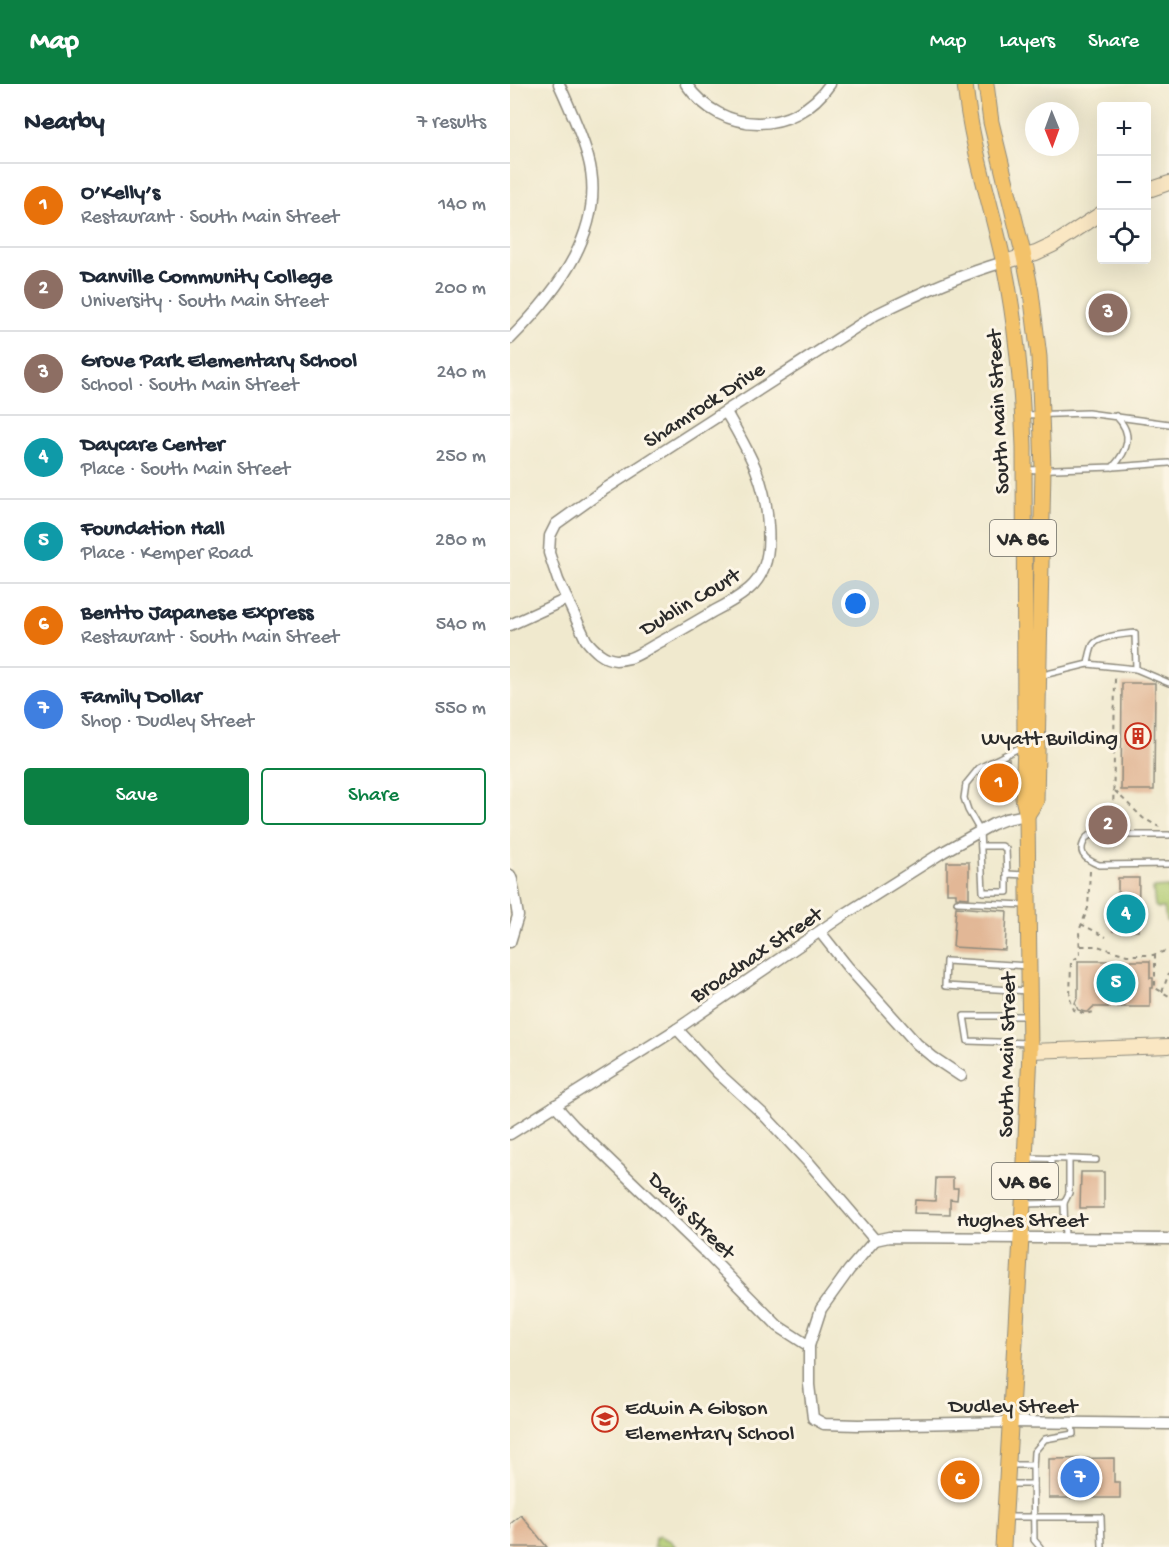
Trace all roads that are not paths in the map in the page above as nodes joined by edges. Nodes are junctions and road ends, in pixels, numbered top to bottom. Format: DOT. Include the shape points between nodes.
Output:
graph roads {
  1 [pos="559,84"];
  2 [pos="686,84"];
  3 [pos="830,84"];
  4 [pos="965,84"];
  5 [pos="986,84"];
  6 [pos="1169,183"];
  7 [pos="1151,189"];
  8 [pos="1097,216"];
  9 [pos="1024,257"];
  10 [pos="1004,262"];
  11 [pos="510,339"];
  12 [pos="726,412"];
  13 [pos="1042,414"];
  14 [pos="1023,415"];
  15 [pos="1115,416"];
  16 [pos="1169,424"];
  17 [pos="1169,463"];
  18 [pos="1113,467"];
  19 [pos="1043,469"];
  20 [pos="1024,470"];
  21 [pos="567,599"];
  22 [pos="510,625"];
  23 [pos="1088,664"];
  24 [pos="1136,669"];
  25 [pos="1039,676"];
  26 [pos="1169,683"];
  27 [pos="1024,746"];
  28 [pos="1027,814"];
  29 [pos="980,831"];
  30 [pos="1169,835"];
  31 [pos="981,846"];
  32 [pos="1169,864"];
  33 [pos="510,875"];
  34 [pos="1028,875"];
  35 [pos="1005,879"];
  36 [pos="957,902"];
  37 [pos="1028,905"];
  38 [pos="820,932"];
  39 [pos="510,942"];
  40 [pos="1029,966"];
  41 [pos="1007,990"];
  42 [pos="1029,991"];
  43 [pos="1007,1016"];
  44 [pos="1030,1016"];
  45 [pos="677,1029"];
  46 [pos="1169,1046"];
  47 [pos="1030,1047"];
  48 [pos="961,1076"];
  49 [pos="555,1105"];
  50 [pos="510,1134"];
  51 [pos="1026,1158"];
  52 [pos="1051,1158"];
  53 [pos="1069,1159"];
  54 [pos="1096,1160"];
  55 [pos="1051,1203"];
  56 [pos="1064,1203"];
  57 [pos="1023,1204"];
  58 [pos="1022,1238"];
  59 [pos="1065,1238"];
  60 [pos="1169,1239"];
  61 [pos="875,1240"];
  62 [pos="809,1346"];
  63 [pos="1010,1422"];
  64 [pos="1072,1423"];
  65 [pos="1169,1424"];
  66 [pos="1008,1465"];
  67 [pos="1033,1465"];
  68 [pos="1007,1484"];
  69 [pos="1033,1484"];
  70 [pos="1034,1516"];
  71 [pos="1005,1517"];
  72 [pos="1003,1547"];
  73 [pos="1040,1547"];
  74 [pos="1102,1547"];
  1 -- 11 [label="street" via="588,158 590,212 572,262 546,300"];
  2 -- 3 [label="street" via="712,111 754,123 801,112"];
  4 -- 10 [label="main road, South Main Street / VA 86" via="973,139"];
  5 -- 9 [label="main road, South Main Street / VA 86" via="991,122"];
  6 -- 7 [label="street"];
  8 -- 9 [label="street" via="1053,245"];
  9 -- 10 [label="street"];
  9 -- 13 [label="main road, South Main Street / VA 86" via="1039,357"];
  10 -- 12 [label="street, Shamrock Drive" via="918,293 875,315"];
  10 -- 14 [label="main road, South Main Street / VA 86"];
  12 -- 21 [label="street, Shamrock Drive" via="556,524 550,536 549,553"];
  12 -- 21 [label="street, Dublin Court" via="758,473 768,512 767,557 757,580 728,603 680,631 633,656 616,660 593,649"];
  13 -- 14 [label="lane"];
  13 -- 15 [label="lane"];
  13 -- 19 [label="main road, South Main Street / VA 86"];
  14 -- 20 [label="main road, South Main Street / VA 86"];
  15 -- 16 [label="lane"];
  15 -- 18 [label="lane" via="1123,423 1127,444"];
  17 -- 18 [label="lane"];
  18 -- 19 [label="lane"];
  19 -- 20 [label="lane"];
  19 -- 25 [label="main road, South Main Street / VA 86"];
  20 -- 27 [label="main road, South Main Street / VA 86"];
  21 -- 22 [label="street"];
  23 -- 24 [label="lane"];
  23 -- 24 [label="lane" via="1096,642 1135,633"];
  23 -- 25 [label="lane"];
  24 -- 26 [label="lane"];
  25 -- 28 [label="main road, South Main Street / VA 86" via="1036,801"];
  27 -- 28 [label="main road, South Main Street / VA 86" via="1023,798"];
  27 -- 29 [label="lane" via="979,768 966,784 964,798"];
  28 -- 29 [label="street, Broadnax Street"];
  28 -- 34 [label="main road, South Main Street / VA 86"];
  29 -- 31 [label="lane"];
  29 -- 38 [label="street, Broadnax Street"];
  30 -- 32 [label="lane" via="1091,835 1082,846 1085,857 1099,865"];
  31 -- 35 [label="lane" via="1006,849"];
  31 -- 35 [label="lane" via="985,864 982,892 1008,892"];
  33 -- 39 [label="street" via="518,916"];
  34 -- 35 [label="lane"];
  34 -- 37 [label="main road, South Main Street / VA 86"];
  36 -- 37 [label="lane"];
  37 -- 40 [label="main road, South Main Street / VA 86"];
  38 -- 45 [label="street, Broadnax Street"];
  38 -- 48 [label="street" via="917,1044"];
  40 -- 41 [label="lane" via="946,962 945,986"];
  40 -- 42 [label="main road, South Main Street / VA 86"];
  41 -- 42 [label="lane"];
  41 -- 43 [label="lane"];
  42 -- 44 [label="main road, South Main Street / VA 86"];
  43 -- 44 [label="lane"];
  43 -- 47 [label="lane" via="964,1016 968,1041"];
  44 -- 47 [label="main road, South Main Street / VA 86"];
  45 -- 49 [label="street, Broadnax Street"];
  45 -- 61 [label="street" via="810,1164"];
  46 -- 47 [label="street"];
  47 -- 51 [label="main road, South Main Street / VA 86"];
  49 -- 50 [label="street, Broadnax Street"];
  49 -- 62 [label="street, Davis Street" via="778,1326"];
  51 -- 52 [label="lane"];
  51 -- 57 [label="main road, South Main Street / VA 86"];
  52 -- 53 [label="lane"];
  52 -- 55 [label="lane"];
  53 -- 54 [label="lane"];
  53 -- 56 [label="lane" via="1069,1193"];
  55 -- 56 [label="lane"];
  55 -- 57 [label="lane"];
  56 -- 59 [label="lane"];
  57 -- 58 [label="main road, South Main Street / VA 86"];
  58 -- 59 [label="street, Hughes Street"];
  58 -- 61 [label="street, Hughes Street"];
  58 -- 63 [label="main road, South Main Street / VA 86"];
  59 -- 60 [label="street, Hughes Street"];
  61 -- 62 [label="street" via="821,1309"];
  62 -- 63 [label="street, Dudley Street" via="808,1386 813,1418 824,1424"];
  63 -- 64 [label="street, Dudley Street"];
  63 -- 66 [label="main road, South Main Street / VA 86"];
  64 -- 65 [label="street, Dudley Street"];
  64 -- 67 [label="lane" via="1073,1434 1045,1439 1034,1452"];
  66 -- 67 [label="lane"];
  66 -- 68 [label="main road, South Main Street / VA 86"];
  67 -- 69 [label="lane"];
  68 -- 69 [label="lane"];
  68 -- 71 [label="main road, South Main Street / VA 86"];
  69 -- 70 [label="lane"];
  70 -- 71 [label="lane"];
  70 -- 73 [label="lane" via="1034,1540"];
  70 -- 74 [label="lane" via="1101,1517"];
  71 -- 72 [label="main road, South Main Street / VA 86"];
}
